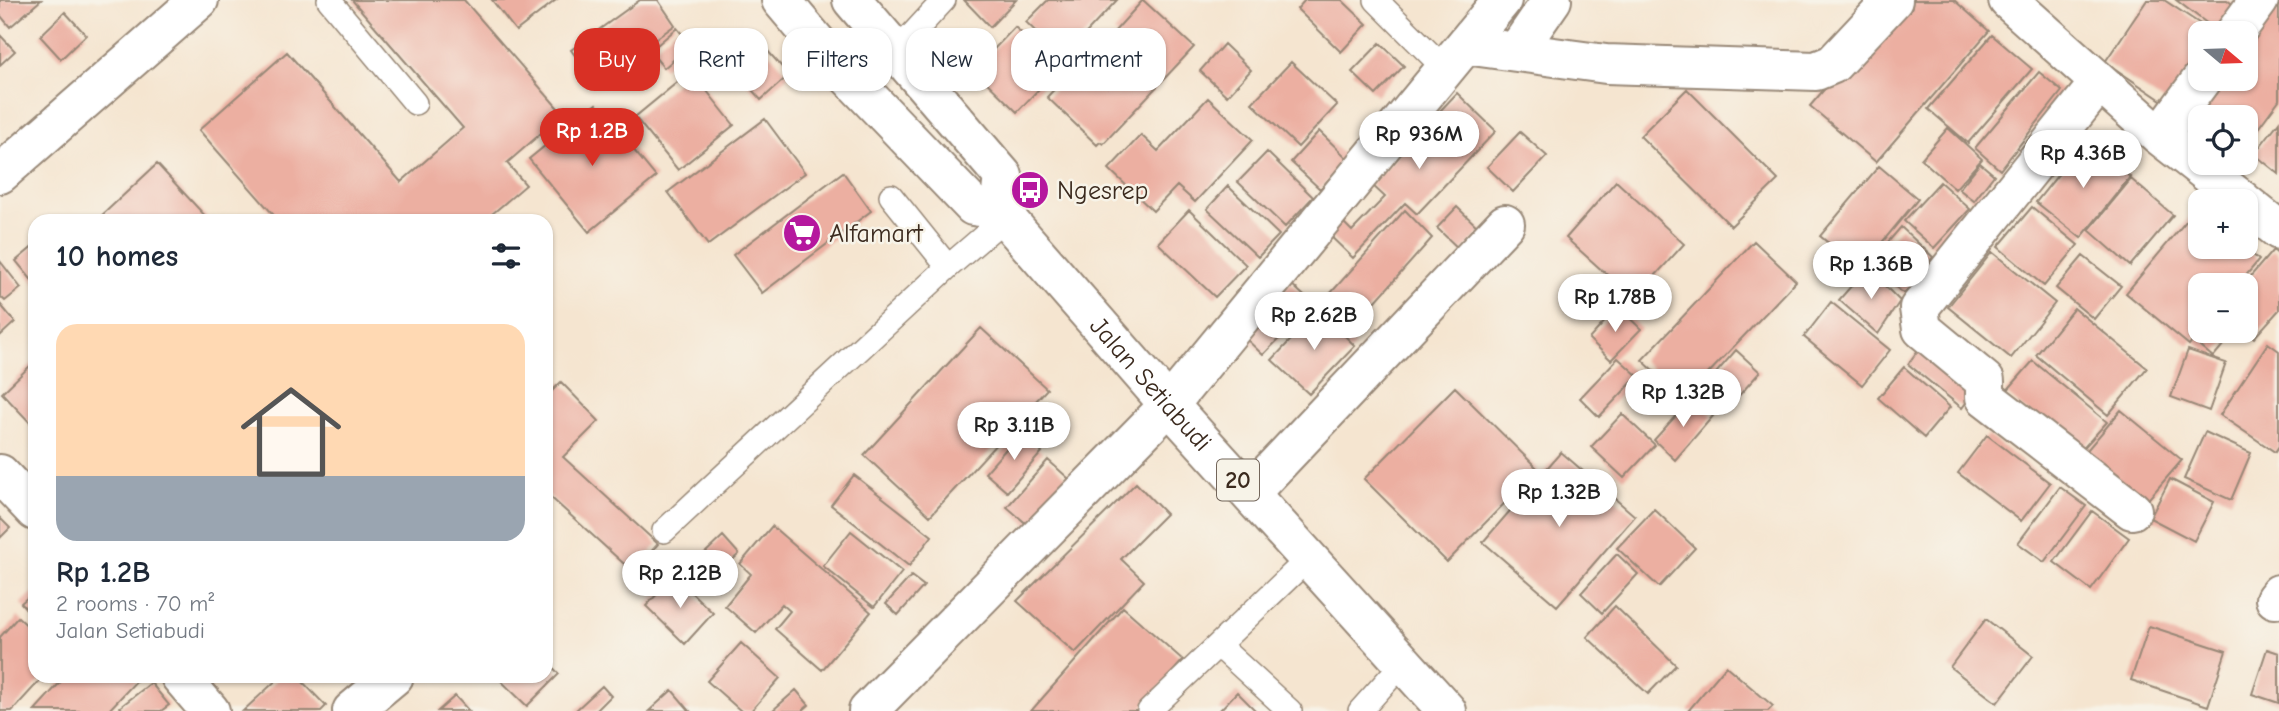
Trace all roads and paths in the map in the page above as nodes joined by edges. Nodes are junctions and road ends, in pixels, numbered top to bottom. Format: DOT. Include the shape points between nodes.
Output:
graph roads {
  1 [pos="199,0"];
  2 [pos="329,0"];
  3 [pos="781,0"];
  4 [pos="852,0"];
  5 [pos="944,0"];
  6 [pos="1502,0"];
  7 [pos="1552,0"];
  8 [pos="1892,0"];
  9 [pos="2008,0"];
  10 [pos="2259,0"];
  11 [pos="1388,5"];
  12 [pos="2244,21"];
  13 [pos="896,51"];
  14 [pos="1516,52"];
  15 [pos="1455,57"];
  16 [pos="2099,83"];
  17 [pos="2193,91"];
  18 [pos="415,103"];
  19 [pos="2160,136"];
  20 [pos="0,174"];
  21 [pos="2227,189"];
  22 [pos="891,196"];
  23 [pos="2258,213"];
  24 [pos="1002,214"];
  25 [pos="1505,224"];
  26 [pos="2279,230"];
  27 [pos="948,267"];
  28 [pos="1169,405"];
  29 [pos="0,474"];
  30 [pos="1250,493"];
  31 [pos="28,504"];
  32 [pos="2132,510"];
  33 [pos="664,531"];
  34 [pos="1309,558"];
  35 [pos="1218,645"];
  36 [pos="1403,663"];
  37 [pos="186,683"];
  38 [pos="386,683"];
  39 [pos="1431,705"];
  40 [pos="210,711"];
  41 [pos="352,711"];
  42 [pos="868,711"];
  43 [pos="1149,711"];
  44 [pos="1290,711"];
  45 [pos="1360,711"];
  1 -- 20 [label="main road"];
  2 -- 18 [label="lane"];
  3 -- 24 [label="main road" via="973,206"];
  4 -- 13 [label="main road"];
  5 -- 13 [label="lane"];
  6 -- 15 [label="main road"];
  7 -- 14 [label="main road"];
  8 -- 14 [label="main road" via="1833,64 1816,71 1606,64"];
  9 -- 16 [label="main road"];
  10 -- 12 [label="main road"];
  11 -- 15 [label="lane"];
  13 -- 24 [label="main road" via="1003,176"];
  14 -- 15 [label="main road"];
  15 -- 28 [label="main road"];
  16 -- 19 [label="main road"];
  16 -- 32 [label="main road" via="1919,308 1922,329 1985,381 1985,397"];
  17 -- 19 [label="main road"];
  19 -- 21 [label="main road"];
  22 -- 27 [label="lane"];
  23 -- 26 [label="main road"];
  24 -- 27 [label="lane"];
  24 -- 28 [label="main road, Jalan Setiabudi / 20"];
  25 -- 30 [label="main road"];
  27 -- 33 [label="lane"];
  28 -- 30 [label="main road, Jalan Setiabudi / 20"];
  28 -- 42 [label="main road"];
  29 -- 31 [label="main road"];
  30 -- 34 [label="main road, Jalan Setiabudi / 20"];
  34 -- 35 [label="lane"];
  34 -- 36 [label="main road, Jalan Setiabudi / 20"];
  35 -- 43 [label="lane"];
  35 -- 44 [label="lane"];
  36 -- 39 [label="main road, Jalan Setiabudi / 20"];
  36 -- 45 [label="lane"];
  37 -- 40 [label="main road"];
  38 -- 41 [label="main road"];
}
